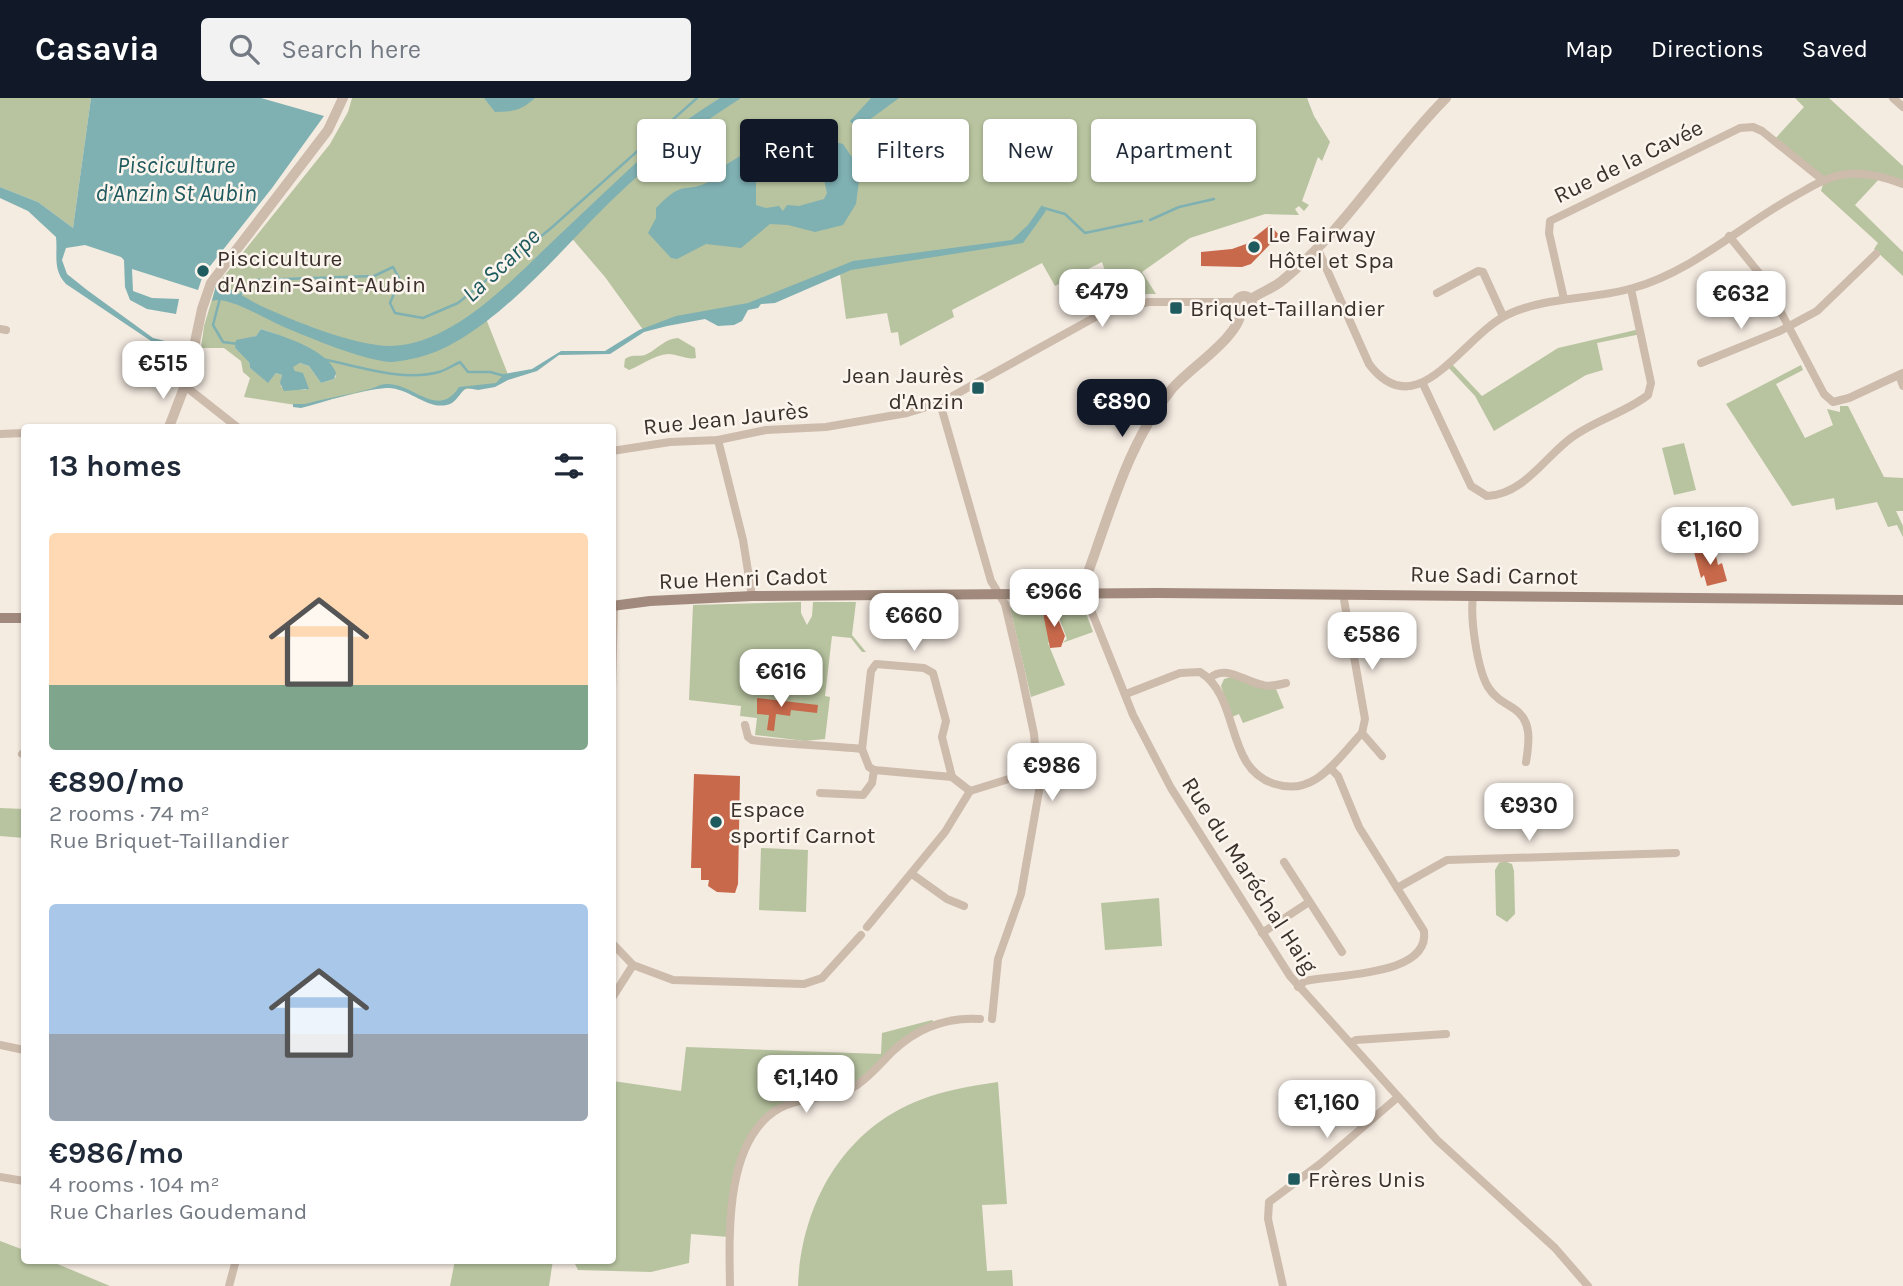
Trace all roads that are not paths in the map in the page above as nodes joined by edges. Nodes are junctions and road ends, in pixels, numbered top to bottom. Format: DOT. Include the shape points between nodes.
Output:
graph roads {
  1 [pos="343,98"];
  2 [pos="1446,98"];
  3 [pos="1894,98"];
  4 [pos="1903,107"];
  5 [pos="1824,181"];
  6 [pos="1903,184"];
  7 [pos="1729,236"];
  8 [pos="1315,251"];
  9 [pos="1876,254"];
  10 [pos="1631,289"];
  11 [pos="1437,293"];
  12 [pos="1564,299"];
  13 [pos="1239,307"];
  14 [pos="1503,316"];
  15 [pos="1788,326"];
  16 [pos="1701,363"];
  17 [pos="1901,374"];
  18 [pos="1423,384"];
  19 [pos="185,386"];
  20 [pos="1903,386"];
  21 [pos="940,403"];
  22 [pos="170,424"];
  23 [pos="233,424"];
  24 [pos="21,433"];
  25 [pos="0,434"];
  26 [pos="718,440"];
  27 [pos="616,450"];
  28 [pos="1343,594"];
  29 [pos="999,595"];
  30 [pos="1085,595"];
  31 [pos="752,596"];
  32 [pos="1473,596"];
  33 [pos="1903,600"];
  34 [pos="616,606"];
  35 [pos="0,618"];
  36 [pos="21,618"];
  37 [pos="1210,678"];
  38 [pos="1286,683"];
  39 [pos="1126,694"];
  40 [pos="745,725"];
  41 [pos="1362,733"];
  42 [pos="862,749"];
  43 [pos="1382,756"];
  44 [pos="1526,762"];
  45 [pos="1330,768"];
  46 [pos="874,770"];
  47 [pos="1038,770"];
  48 [pos="952,777"];
  49 [pos="970,791"];
  50 [pos="820,793"];
  51 [pos="1676,853"];
  52 [pos="1284,862"];
  53 [pos="912,874"];
  54 [pos="1397,888"];
  55 [pos="1308,902"];
  56 [pos="964,906"];
  57 [pos="867,927"];
  58 [pos="1262,933"];
  59 [pos="861,935"];
  60 [pos="616,947"];
  61 [pos="1342,952"];
  62 [pos="633,965"];
  63 [pos="1298,988"];
  64 [pos="616,992"];
  65 [pos="980,1019"];
  66 [pos="992,1019"];
  67 [pos="1446,1034"];
  68 [pos="1350,1043"];
  69 [pos="0,1045"];
  70 [pos="21,1048"];
  71 [pos="1398,1097"];
  72 [pos="0,1177"];
  73 [pos="21,1180"];
  74 [pos="235,1264"];
  75 [pos="229,1286"];
  76 [pos="730,1286"];
  77 [pos="1283,1286"];
  78 [pos="1588,1286"];
  1 -- 19 [label="street" via="328,130 221,267 208,292"];
  2 -- 8 [label="street"];
  3 -- 4 [label="street"];
  5 -- 6 [label="street" via="1863,173"];
  5 -- 7 [label="street"];
  5 -- 12 [label="street, Rue de la Cavée" via="1762,131 1740,128 1550,221"];
  7 -- 10 [label="street" via="1675,273"];
  7 -- 15 [label="street" via="1763,278"];
  8 -- 13 [label="street" via="1282,281 1251,299 1241,296"];
  8 -- 18 [label="street" via="1369,364 1381,379 1404,387"];
  9 -- 15 [label="street" via="1817,311"];
  10 -- 12 [label="street"];
  10 -- 18 [label="street" via="1651,383 1648,395 1572,438 1509,490 1487,496 1471,486"];
  11 -- 14 [label="street" via="1486,271"];
  12 -- 14 [label="street"];
  13 -- 21 [label="street, Rue Jean Jaurès" via="1149,302 1108,310"];
  13 -- 30 [label="street" via="1235,328 1173,388 1137,442 1084,583"];
  14 -- 18 [label="street"];
  15 -- 16 [label="street"];
  15 -- 17 [label="street" via="1824,394 1833,402"];
  17 -- 20 [label="street"];
  19 -- 22 [label="street"];
  19 -- 23 [label="street"];
  21 -- 26 [label="street, Rue Jean Jaurès" via="888,417"];
  21 -- 29 [label="street" via="991,581"];
  24 -- 25 [label="street"];
  26 -- 27 [label="street, Rue Jean Jaurès"];
  26 -- 31 [label="street"];
  28 -- 30 [label="main road, Rue Sadi Carnot"];
  28 -- 32 [label="main road, Rue Sadi Carnot"];
  28 -- 41 [label="street" via="1364,719"];
  29 -- 30 [label="main road, Rue Henri Cadot"];
  29 -- 31 [label="main road, Rue Henri Cadot"];
  29 -- 47 [label="street" via="1006,606 1021,672"];
  30 -- 39 [label="street, Rue du Maréchal Haig"];
  31 -- 34 [label="main road, Rue Henri Cadot"];
  32 -- 33 [label="main road, Rue Sadi Carnot"];
  32 -- 44 [label="street" via="1472,617 1483,675 1500,702 1525,718"];
  35 -- 36 [label="main road"];
  37 -- 38 [label="street" via="1225,672 1264,686"];
  37 -- 39 [label="street" via="1200,672 1180,673"];
  37 -- 45 [label="street" via="1246,765 1254,774 1278,786 1297,788 1314,782"];
  39 -- 58 [label="street, Rue du Maréchal Haig" via="1171,788"];
  40 -- 42 [label="street" via="752,740"];
  41 -- 43 [label="street"];
  41 -- 45 [label="street"];
  42 -- 46 [label="street"];
  42 -- 48 [label="street" via="871,671 876,664 924,668 933,673 946,721 942,737"];
  45 -- 54 [label="street"];
  46 -- 48 [label="street"];
  46 -- 50 [label="street" via="873,783 863,795"];
  47 -- 49 [label="street"];
  47 -- 66 [label="street" via="1033,839 1021,894 998,959"];
  48 -- 49 [label="street"];
  49 -- 53 [label="street"];
  51 -- 54 [label="street" via="1447,860"];
  52 -- 55 [label="street"];
  53 -- 56 [label="street"];
  53 -- 57 [label="street"];
  54 -- 63 [label="street" via="1424,931 1426,942 1419,954 1398,966 1306,981"];
  55 -- 58 [label="street"];
  55 -- 61 [label="street"];
  58 -- 63 [label="street, Rue du Maréchal Haig"];
  59 -- 62 [label="street" via="822,978 804,984 673,980"];
  60 -- 62 [label="street"];
  62 -- 64 [label="street"];
  63 -- 68 [label="street, Rue du Maréchal Haig"];
  65 -- 76 [label="street" via="935,1024 904,1042 856,1085 834,1095 790,1104 766,1119 744,1154 734,1182 729,1218"];
  67 -- 68 [label="street"];
  68 -- 71 [label="street, Rue du Maréchal Haig"];
  69 -- 70 [label="street"];
  71 -- 77 [label="street" via="1269,1202 1268,1219"];
  71 -- 78 [label="street, Rue du Maréchal Haig" via="1437,1140 1555,1248"];
  72 -- 73 [label="street"];
  74 -- 75 [label="street"];
}
